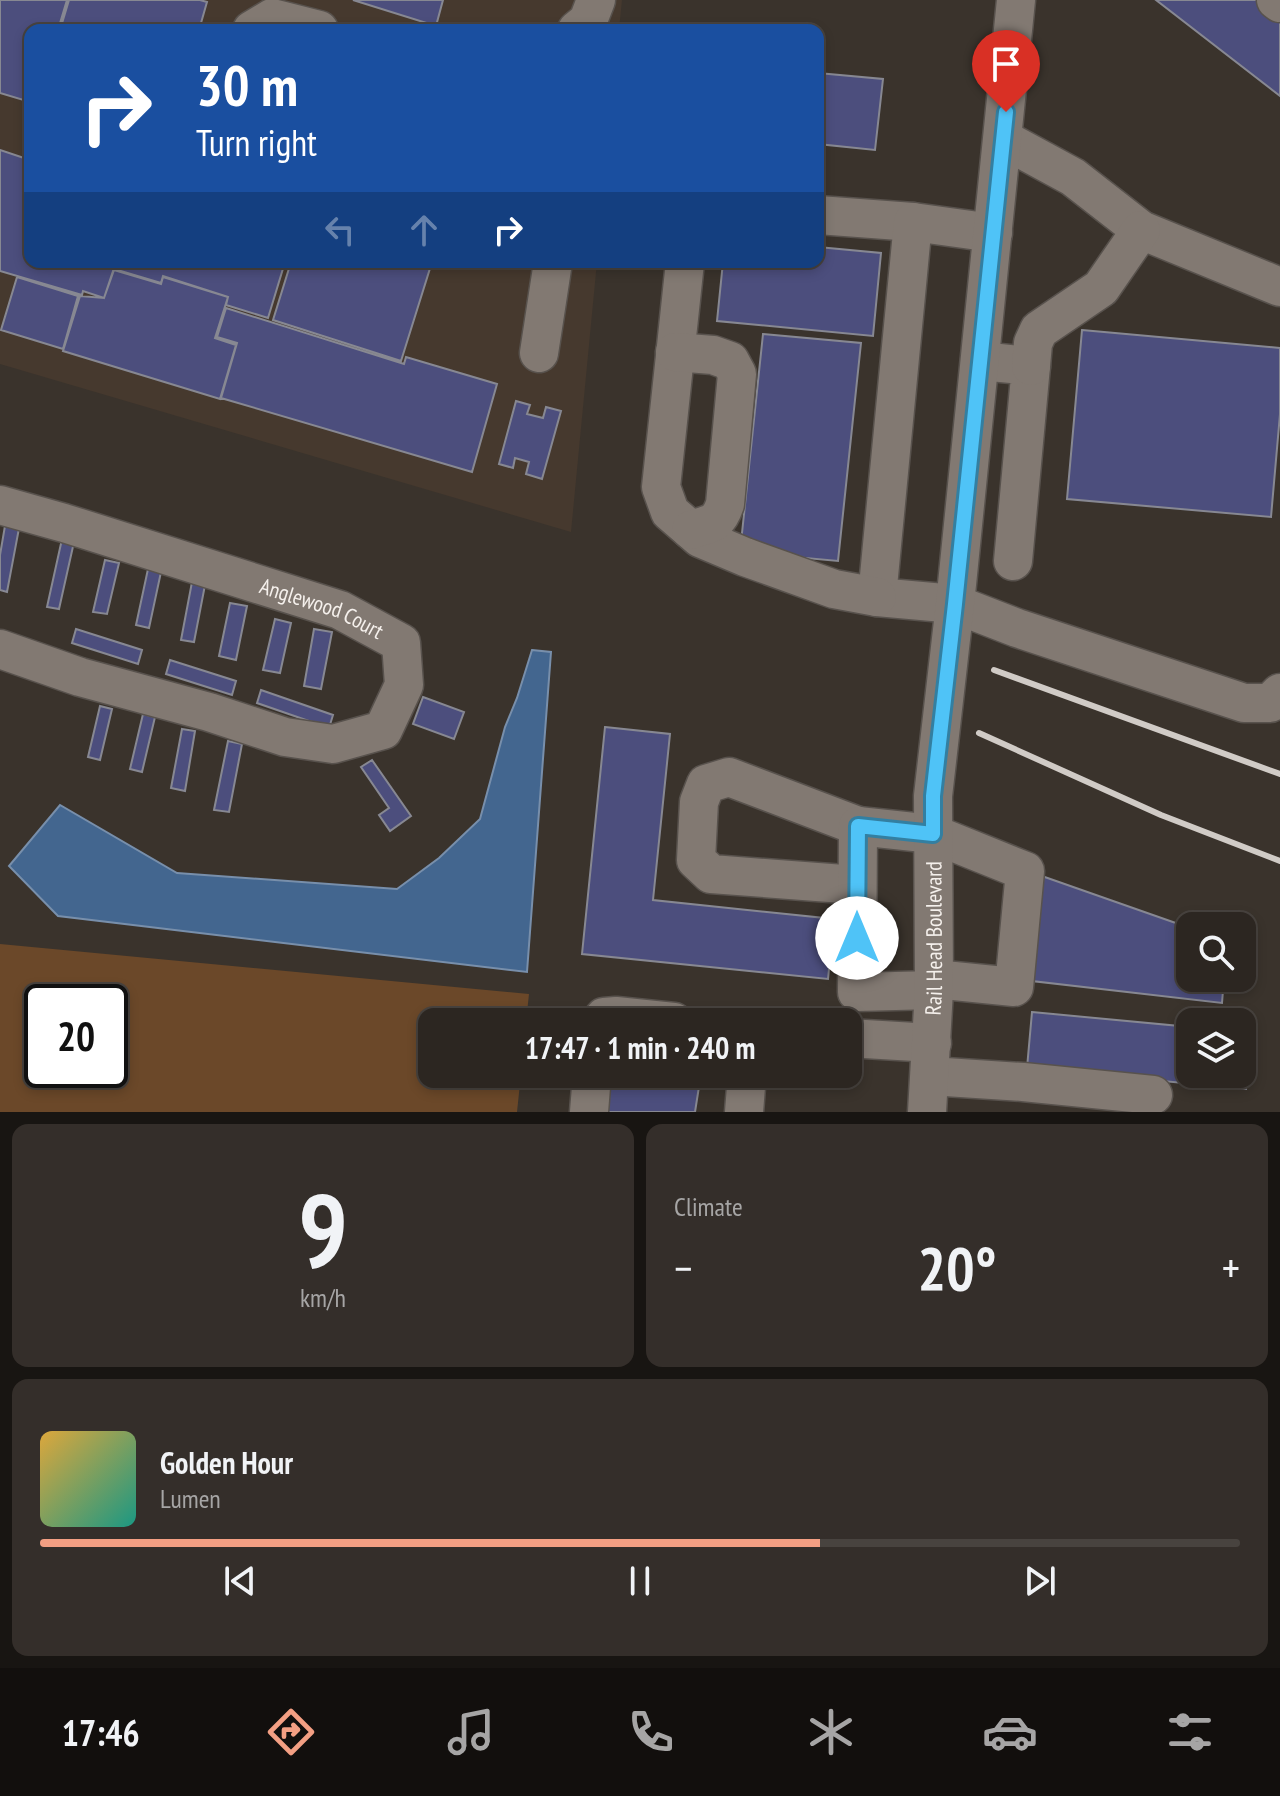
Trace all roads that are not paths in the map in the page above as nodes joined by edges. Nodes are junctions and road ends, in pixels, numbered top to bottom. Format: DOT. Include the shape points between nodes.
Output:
graph roads {
  1 [pos="1016,0"];
  2 [pos="262,24"];
  3 [pos="296,24"];
  4 [pos="1003,139"];
  5 [pos="824,215"];
  6 [pos="913,222"];
  7 [pos="1141,230"];
  8 [pos="993,233"];
  9 [pos="552,268"];
  10 [pos="684,268"];
  11 [pos="1280,287"];
  12 [pos="675,352"];
  13 [pos="539,353"];
  14 [pos="980,361"];
  15 [pos="1031,366"];
  16 [pos="0,505"];
  17 [pos="691,530"];
  18 [pos="1013,561"];
  19 [pos="877,597"];
  20 [pos="955,604"];
  21 [pos="0,649"];
  22 [pos="1280,693"];
  23 [pos="858,826"];
  24 [pos="933,834"];
  25 [pos="857,885"];
  26 [pos="934,984"];
  27 [pos="862,1045"];
  28 [pos="930,1077"];
  29 [pos="591,1088"];
  30 [pos="746,1088"];
  31 [pos="1153,1095"];
  32 [pos="589,1112"];
  33 [pos="744,1112"];
  1 -- 4 [label="street, Rail Head Boulevard"];
  2 -- 3 [label="street" via="272,18"];
  4 -- 7 [label="street" via="1073,177"];
  4 -- 8 [label="street, Rail Head Boulevard"];
  5 -- 6 [label="street"];
  6 -- 8 [label="street"];
  6 -- 19 [label="street"];
  7 -- 11 [label="street"];
  7 -- 15 [label="street" via="1101,288 1039,330"];
  8 -- 14 [label="street, Rail Head Boulevard"];
  9 -- 13 [label="street"];
  10 -- 12 [label="street"];
  12 -- 17 [label="street" via="661,487 670,512"];
  12 -- 17 [label="street" via="730,361 737,374 725,504 721,517"];
  14 -- 15 [label="street"];
  14 -- 20 [label="street, Rail Head Boulevard"];
  15 -- 18 [label="street"];
  16 -- 21 [label="street, Anglewood Court" via="340,610 401,643 404,685 383,730 333,744 285,737"];
  17 -- 19 [label="street" via="791,574"];
  19 -- 20 [label="street"];
  20 -- 22 [label="street" via="1244,703 1270,703"];
  20 -- 24 [label="street, Rail Head Boulevard"];
  23 -- 24 [label="street"];
  23 -- 25 [label="street"];
  23 -- 25 [label="street" via="729,777 706,784 699,802 696,860 711,874"];
  24 -- 26 [label="street, Rail Head Boulevard"];
  24 -- 26 [label="street" via="1025,871 1014,987"];
  25 -- 26 [label="street" via="857,992"];
  26 -- 28 [label="street, Rail Head Boulevard"];
  27 -- 28 [label="street"];
  28 -- 31 [label="street"];
  29 -- 32 [label="street"];
  30 -- 33 [label="street"];
}
